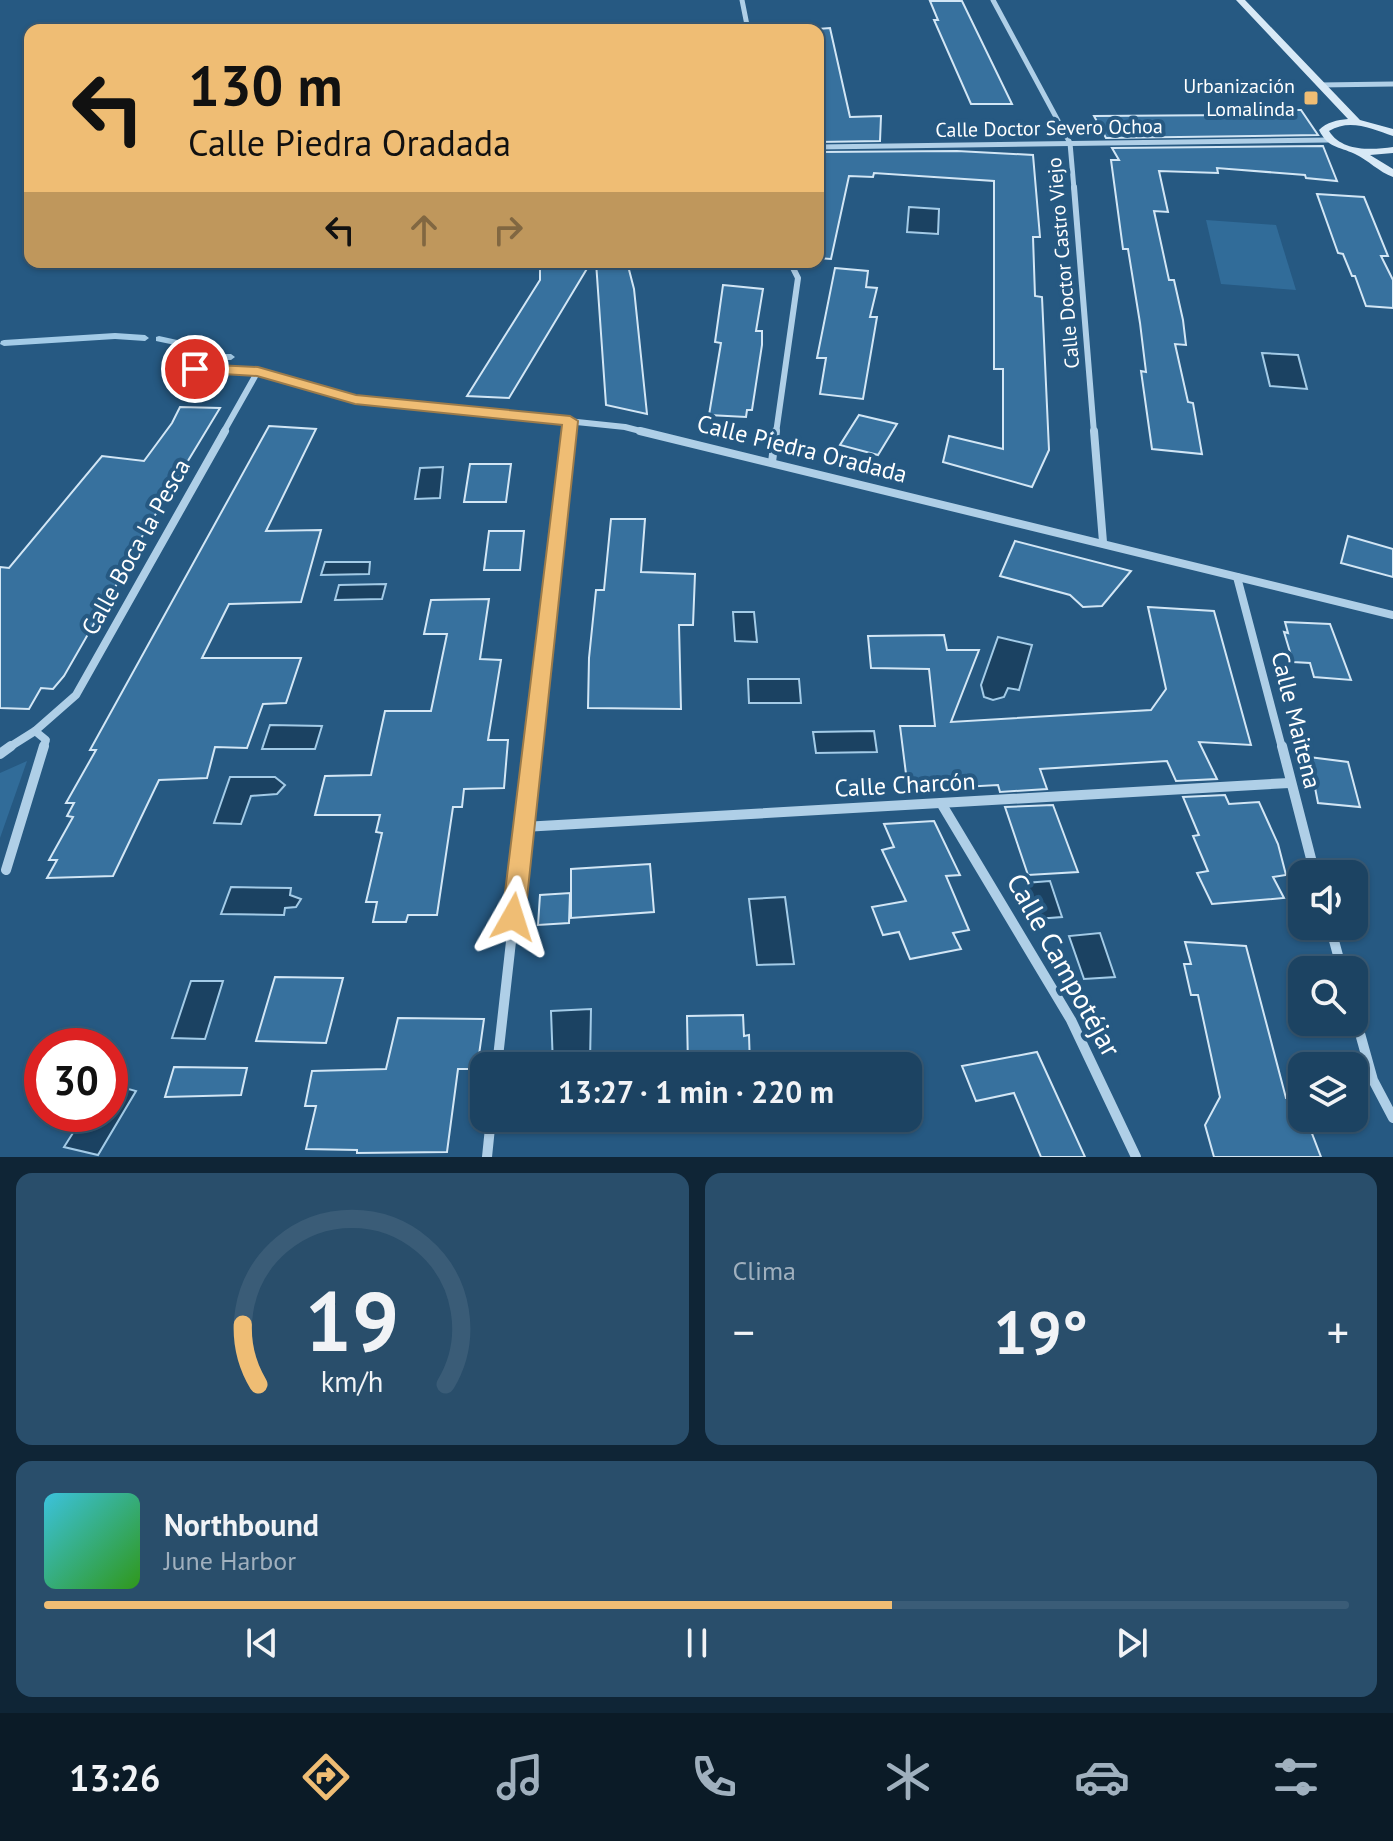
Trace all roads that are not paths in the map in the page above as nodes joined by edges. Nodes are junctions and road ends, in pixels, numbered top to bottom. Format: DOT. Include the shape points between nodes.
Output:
graph roads {
  1 [pos="742,0"];
  2 [pos="993,0"];
  3 [pos="1240,0"];
  4 [pos="747,24"];
  5 [pos="1393,84"];
  6 [pos="1320,85"];
  7 [pos="1358,123"];
  8 [pos="1393,133"];
  9 [pos="1328,140"];
  10 [pos="1070,143"];
  11 [pos="824,147"];
  12 [pos="1355,150"];
  13 [pos="1393,150"];
  14 [pos="1393,174"];
  15 [pos="793,268"];
  16 [pos="195,369"];
  17 [pos="258,371"];
  18 [pos="570,421"];
  19 [pos="772,462"];
  20 [pos="1103,542"];
  21 [pos="1237,577"];
  22 [pos="1393,615"];
  23 [pos="35,731"];
  24 [pos="0,754"];
  25 [pos="1289,783"];
  26 [pos="941,803"];
  27 [pos="523,827"];
  28 [pos="1311,860"];
  29 [pos="6,870"];
  30 [pos="1361,1036"];
  31 [pos="499,1052"];
  32 [pos="1393,1118"];
  33 [pos="490,1132"];
  34 [pos="487,1157"];
  35 [pos="1136,1157"];
  1 -- 4 [label="street"];
  2 -- 10 [label="street, Calle Doctor Castro Viejo"];
  3 -- 6 [label="street"];
  5 -- 6 [label="street"];
  6 -- 7 [label="street"];
  7 -- 8 [label="street"];
  7 -- 9 [label="street" via="1327,127"];
  9 -- 10 [label="street, Calle Doctor Severo Ochoa"];
  9 -- 12 [label="street"];
  10 -- 11 [label="street, Calle Doctor Severo Ochoa"];
  10 -- 20 [label="street, Calle Doctor Castro Viejo"];
  12 -- 13 [label="street"];
  12 -- 14 [label="street"];
  15 -- 19 [label="street" via="798,278"];
  16 -- 17 [label="street, Calle Piedra Oradada"];
  17 -- 18 [label="street, Calle Piedra Oradada" via="355,399"];
  17 -- 23 [label="street, Calle Boca la Pesca" via="76,695"];
  18 -- 19 [label="street, Calle Piedra Oradada" via="625,427"];
  18 -- 27 [label="street"];
  19 -- 20 [label="street, Calle Piedra Oradada"];
  20 -- 21 [label="street, Calle Piedra Oradada"];
  21 -- 22 [label="street, Calle Piedra Oradada"];
  21 -- 25 [label="street, Calle Maitena"];
  23 -- 24 [label="street, Calle Boca la Pesca"];
  23 -- 29 [label="street" via="46,740"];
  25 -- 26 [label="street, Calle Charcón"];
  25 -- 28 [label="street, Calle Maitena"];
  26 -- 27 [label="street, Calle Charcón"];
  26 -- 35 [label="street, Calle Campotéjar" via="1050,978"];
  27 -- 31 [label="street"];
  30 -- 32 [label="street" via="1373,1080"];
  33 -- 34 [label="street"];
}
